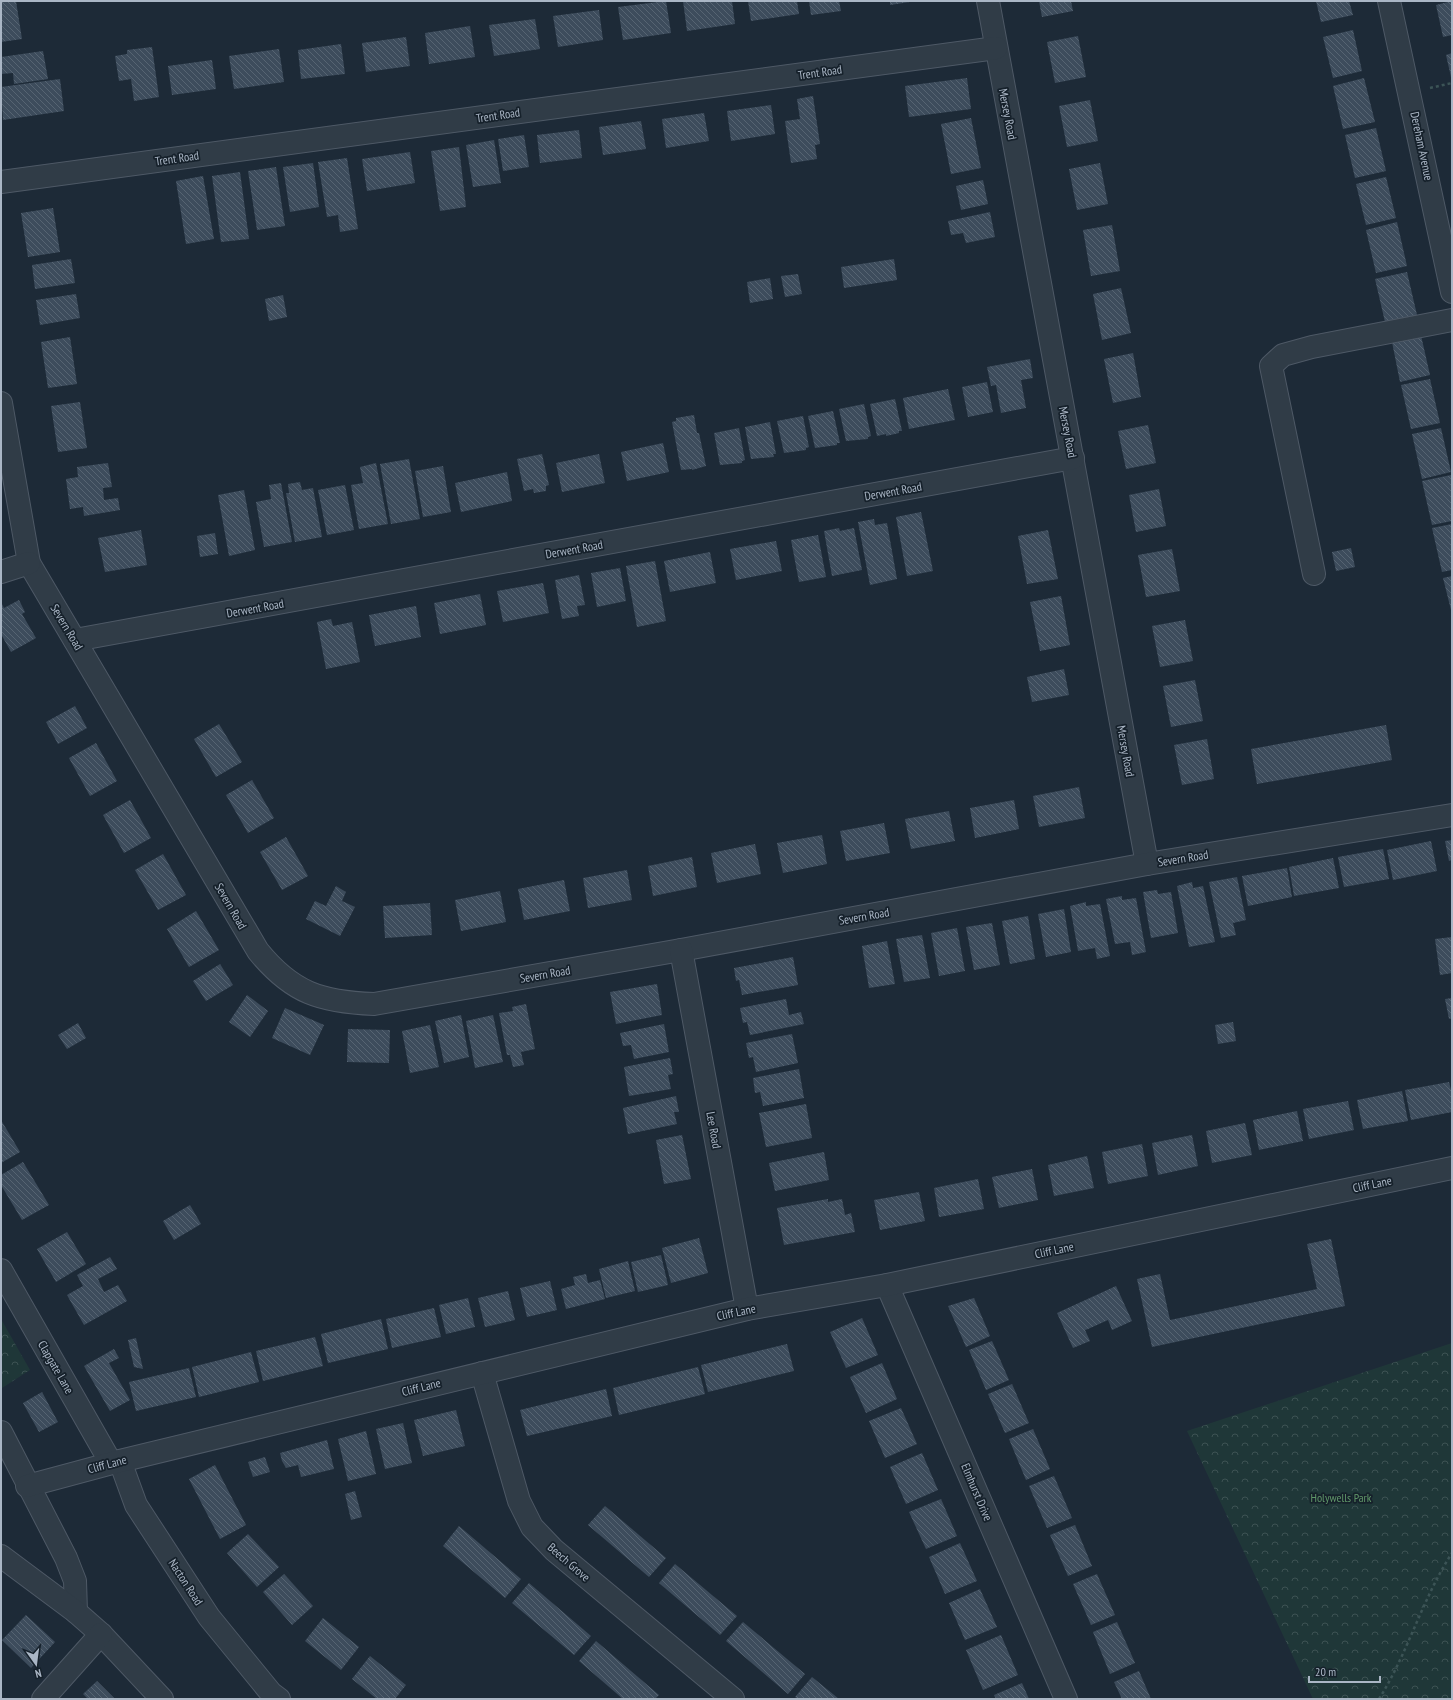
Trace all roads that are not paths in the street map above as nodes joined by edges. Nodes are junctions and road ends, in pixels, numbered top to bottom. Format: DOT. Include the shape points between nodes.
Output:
graph roads {
  1 [pos="988,1"];
  2 [pos="1389,1"];
  3 [pos="996,48"];
  4 [pos="1,182"];
  5 [pos="1452,292"];
  6 [pos="1452,320"];
  7 [pos="1,403"];
  8 [pos="1073,458"];
  9 [pos="29,563"];
  10 [pos="1,572"];
  11 [pos="1314,574"];
  12 [pos="75,640"];
  13 [pos="1452,815"];
  14 [pos="1147,864"];
  15 [pos="681,950"];
  16 [pos="1452,1168"];
  17 [pos="1,1270"];
  18 [pos="887,1285"];
  19 [pos="747,1309"];
  20 [pos="482,1373"];
  21 [pos="1,1432"];
  22 [pos="115,1462"];
  23 [pos="27,1486"];
  24 [pos="1,1556"];
  25 [pos="76,1612"];
  26 [pos="101,1634"];
  27 [pos="272,1697"];
  28 [pos="43,1699"];
  29 [pos="162,1699"];
  30 [pos="733,1699"];
  31 [pos="1066,1699"];
  1 -- 3 [label="street, Mersey Road"];
  2 -- 5 [label="street, Dereham Avenue"];
  3 -- 4 [label="street, Trent Road"];
  3 -- 8 [label="street, Mersey Road"];
  6 -- 11 [label="street" via="1312,347 1283,355 1271,366"];
  7 -- 9 [label="street, Severn Road"];
  8 -- 12 [label="street, Derwent Road"];
  8 -- 14 [label="street, Mersey Road"];
  9 -- 10 [label="street"];
  9 -- 12 [label="street, Severn Road"];
  12 -- 15 [label="street, Severn Road" via="258,951 273,969 292,985 344,1003 374,1004"];
  13 -- 14 [label="street, Severn Road"];
  14 -- 15 [label="street, Severn Road"];
  15 -- 19 [label="street, Lee Road"];
  16 -- 18 [label="street, Cliff Lane"];
  17 -- 22 [label="street, Clapgate Lane"];
  18 -- 19 [label="street, Cliff Lane"];
  18 -- 31 [label="street, Elmhurst Drive"];
  19 -- 20 [label="street, Cliff Lane"];
  20 -- 22 [label="street, Cliff Lane"];
  20 -- 30 [label="street, Beech Grove" via="519,1501 532,1527 554,1550"];
  21 -- 23 [label="street"];
  22 -- 23 [label="street, Cliff Lane"];
  22 -- 27 [label="street, Nacton Road" via="136,1505 210,1617"];
  23 -- 25 [label="street" via="66,1558 75,1581"];
  24 -- 25 [label="street"];
  25 -- 26 [label="street"];
  26 -- 28 [label="street"];
  26 -- 29 [label="street"];
}
